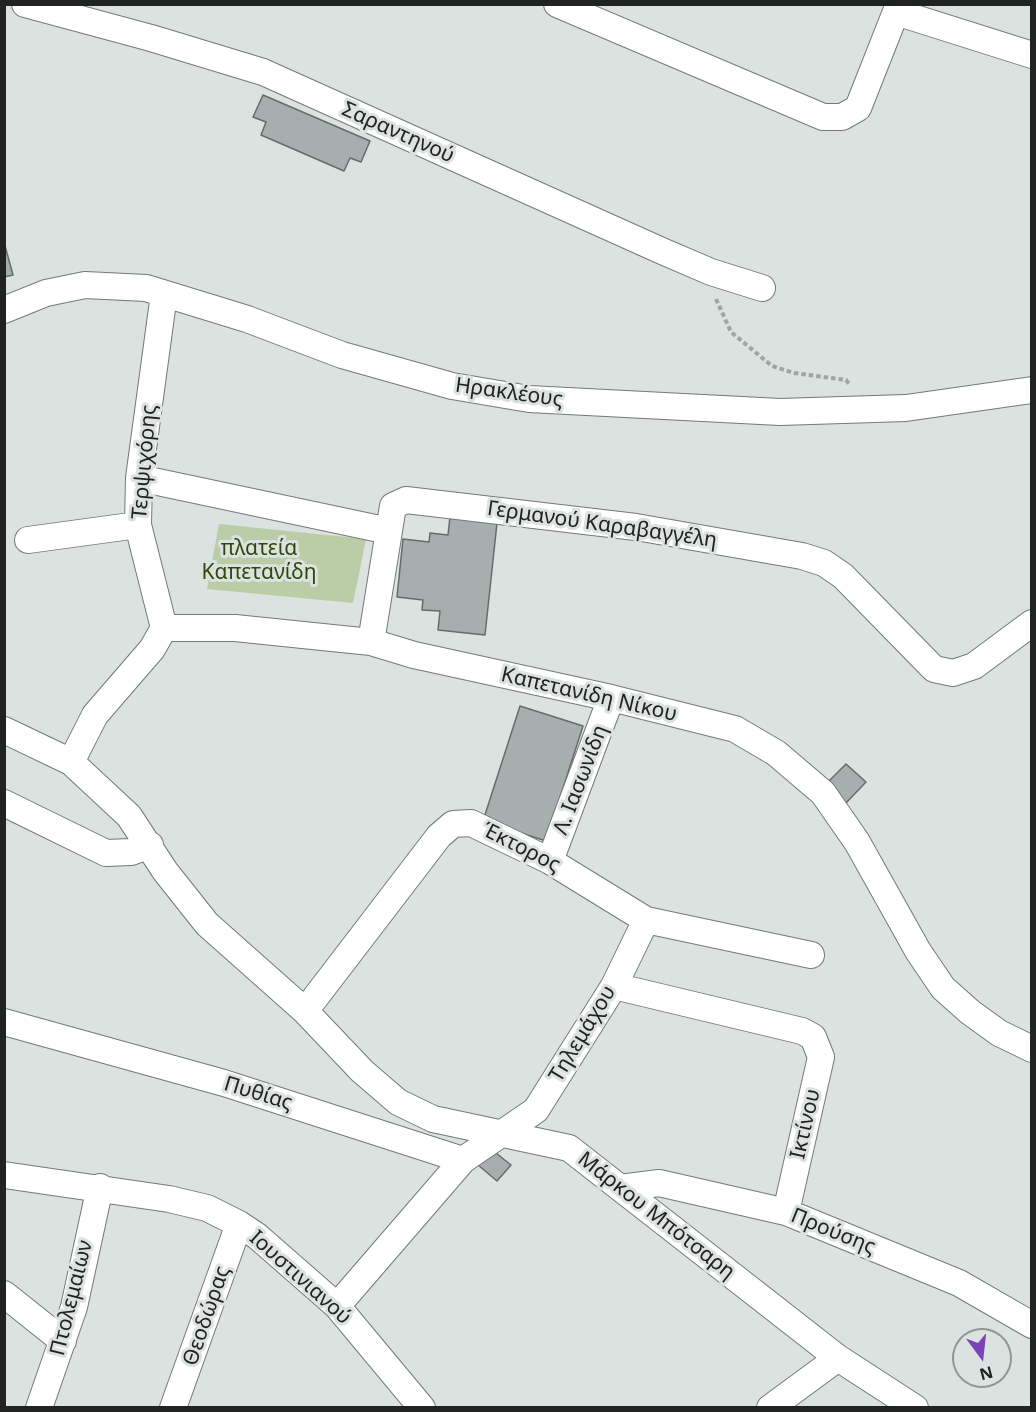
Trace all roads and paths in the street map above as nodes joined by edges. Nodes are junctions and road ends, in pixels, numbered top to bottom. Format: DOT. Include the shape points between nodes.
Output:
graph roads {
  1 [pos="25,4"];
  2 [pos="557,4"];
  3 [pos="897,8"];
  4 [pos="1032,54"];
  5 [pos="711,272"];
  6 [pos="762,288"];
  7 [pos="164,294"];
  8 [pos="4,310"];
  9 [pos="1032,390"];
  10 [pos="872,409"];
  11 [pos="139,478"];
  12 [pos="138,525"];
  13 [pos="389,531"];
  14 [pos="28,540"];
  15 [pos="1032,623"];
  16 [pos="164,628"];
  17 [pos="371,642"];
  18 [pos="611,698"];
  19 [pos="4,730"];
  20 [pos="71,762"];
  21 [pos="4,803"];
  22 [pos="150,845"];
  23 [pos="550,861"];
  24 [pos="646,920"];
  25 [pos="811,955"];
  26 [pos="614,986"];
  27 [pos="305,1011"];
  28 [pos="4,1022"];
  29 [pos="1032,1049"];
  30 [pos="503,1134"];
  31 [pos="463,1160"];
  32 [pos="4,1175"];
  33 [pos="100,1187"];
  34 [pos="620,1188"];
  35 [pos="786,1212"];
  36 [pos="239,1224"];
  37 [pos="4,1294"];
  38 [pos="337,1306"];
  39 [pos="1032,1325"];
  40 [pos="63,1341"];
  41 [pos="838,1358"];
  42 [pos="39,1407"];
  43 [pos="173,1407"];
  44 [pos="422,1407"];
  45 [pos="770,1407"];
  46 [pos="915,1407"];
  1 -- 5 [label="street, Σαραντηνού" via="263,72"];
  2 -- 3 [label="street" via="824,117 842,117 858,108"];
  3 -- 4 [label="street"];
  5 -- 6 [label="street, Σαραντηνού"];
  5 -- 10 [label="path" via="717,307 731,332 755,355 771,366 794,373 846,380"];
  7 -- 8 [label="street, Ηρακλέους" via="146,288 85,285 46,293"];
  7 -- 10 [label="street, Ηρακλέους" via="247,319 342,355 452,386 529,399 780,412"];
  7 -- 11 [label="street, Τερψιχόρης"];
  9 -- 10 [label="street, Ηρακλέους" via="957,402"];
  11 -- 12 [label="street, Τερψιχόρης"];
  11 -- 13 [label="street"];
  12 -- 14 [label="street"];
  12 -- 16 [label="street, Τερψιχόρης"];
  13 -- 15 [label="street, Γερμανού Καραβαγγέλη" via="393,506 406,500 423,501 636,527 802,556 843,576 934,669 953,673 974,666"];
  13 -- 17 [label="street"];
  16 -- 17 [label="street, Καπετανίδη Νίκου" via="236,628"];
  16 -- 20 [label="street" via="152,649 95,715"];
  17 -- 18 [label="street, Καπετανίδη Νίκου"];
  18 -- 23 [label="street, Λ. Ιασωνίδη"];
  18 -- 29 [label="street, Καπετανίδη Νίκου" via="735,729 776,753 823,793 857,842 943,988 999,1033"];
  19 -- 20 [label="street, Μάρκου Μπότσαρη"];
  20 -- 22 [label="street, Μάρκου Μπότσαρη" via="129,816"];
  21 -- 22 [label="street" via="106,853 131,852"];
  22 -- 27 [label="street, Μάρκου Μπότσαρη" via="165,871 207,924"];
  23 -- 24 [label="street, Έκτορος"];
  23 -- 27 [label="street, Έκτορος" via="471,823 453,824 439,836"];
  24 -- 25 [label="street, Έκτορος"];
  24 -- 26 [label="street, Τηλεμάχου"];
  26 -- 30 [label="street, Τηλεμάχου" via="536,1110"];
  26 -- 35 [label="street, Ικτίνου" via="802,1031 813,1037 821,1057"];
  27 -- 30 [label="street, Μάρκου Μπότσαρη" via="362,1071 398,1102 432,1119"];
  28 -- 31 [label="street, Πυθίας" via="224,1083"];
  30 -- 31 [label="street"];
  30 -- 34 [label="street, Μάρκου Μπότσαρη" via="569,1148"];
  31 -- 38 [label="street"];
  32 -- 33 [label="street, Ιουστινιανού"];
  33 -- 36 [label="street, Ιουστινιανού" via="207,1208"];
  33 -- 40 [label="street, Πτολεμαίων"];
  34 -- 35 [label="street, Προύσης" via="659,1183"];
  34 -- 41 [label="street, Μάρκου Μπότσαρη"];
  35 -- 39 [label="street, Προύσης" via="959,1283"];
  36 -- 38 [label="street, Ιουστινιανού"];
  36 -- 43 [label="street, Θεοδώρας"];
  37 -- 40 [label="street"];
  38 -- 44 [label="street, Ιουστινιανού"];
  40 -- 42 [label="street, Πτολεμαίων"];
  41 -- 45 [label="street"];
  41 -- 46 [label="street, Μάρκου Μπότσαρη"];
}
